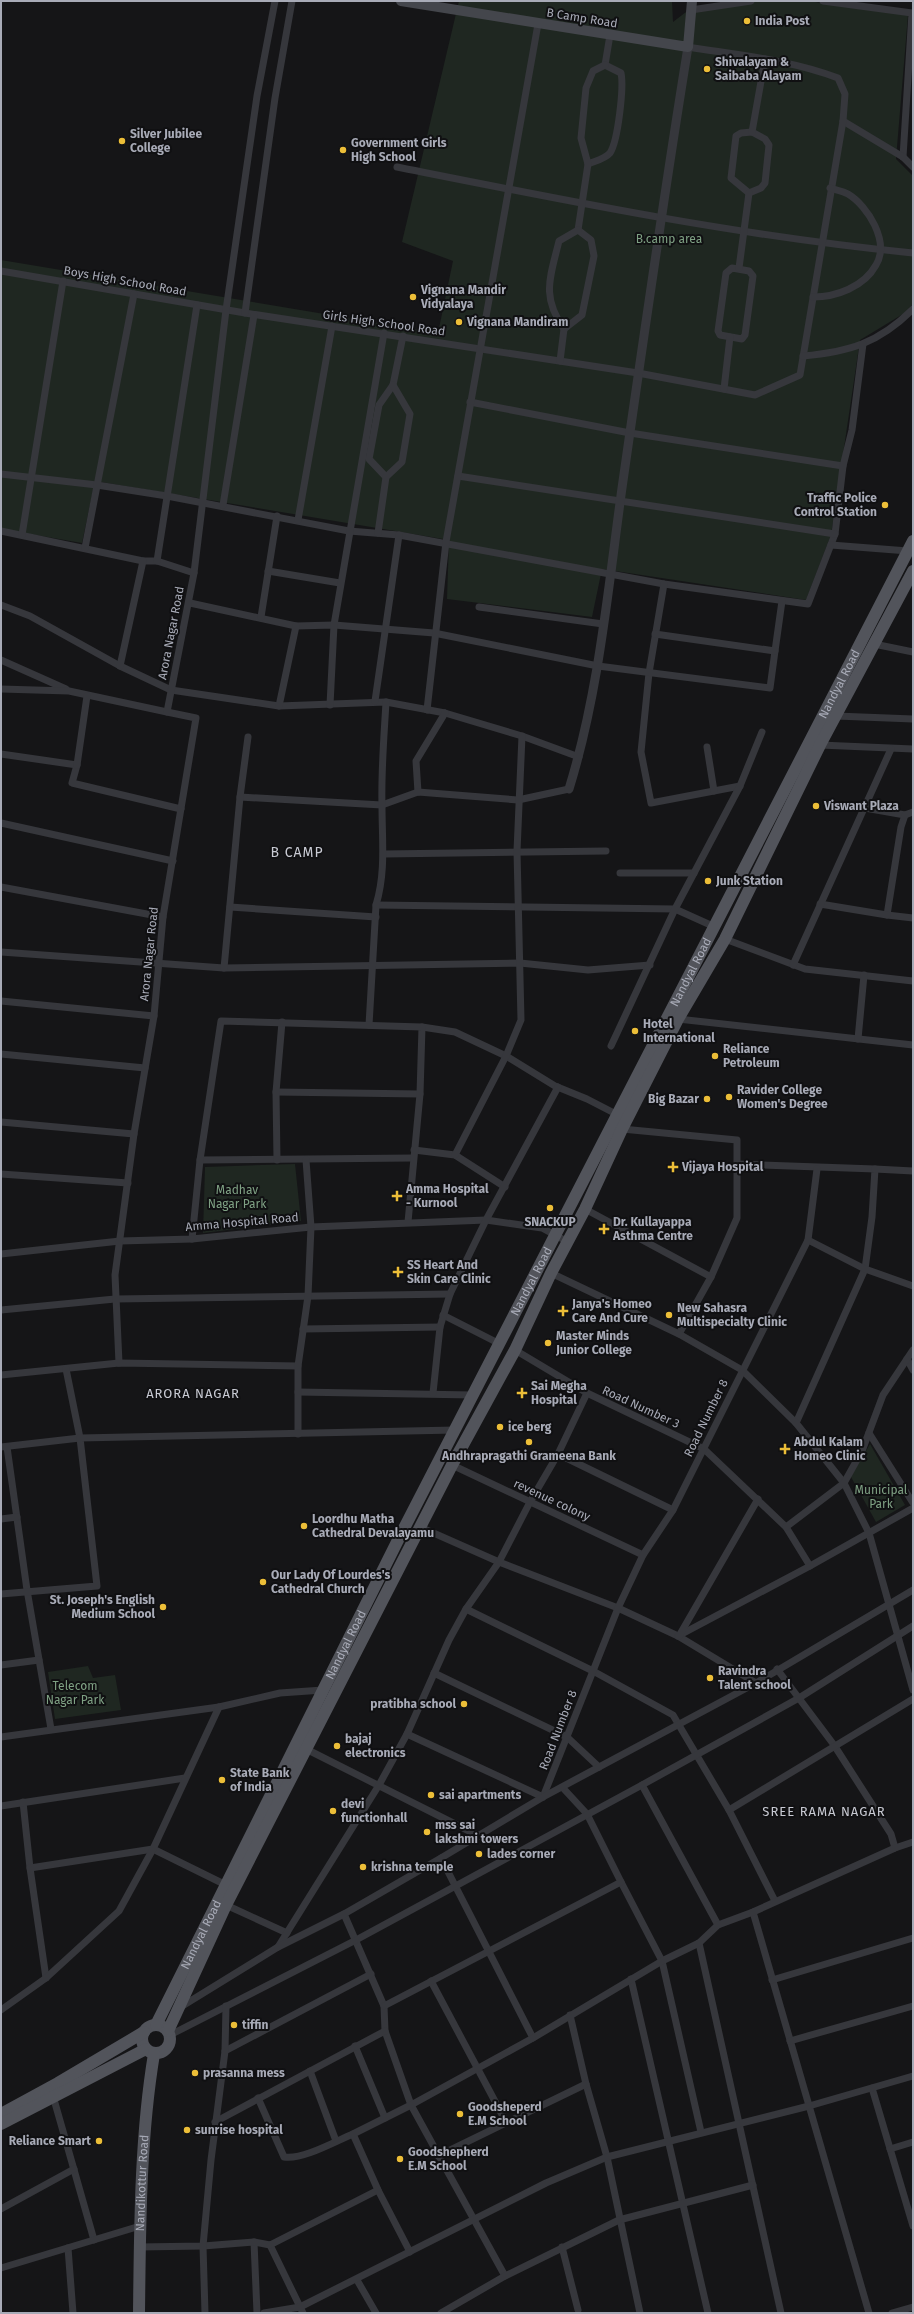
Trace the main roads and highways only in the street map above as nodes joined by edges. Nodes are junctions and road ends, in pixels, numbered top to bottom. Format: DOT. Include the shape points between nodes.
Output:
graph roads {
  1 [pos="401,1"];
  2 [pos="692,6"];
  3 [pos="910,546"];
  4 [pos="913,570"];
  5 [pos="156,2025"];
  6 [pos="144,2032"];
  7 [pos="169,2033"];
  8 [pos="150,2052"];
  9 [pos="1,2114"];
  10 [pos="1,2124"];
  11 [pos="139,2313"];
  1 -- 2 [label="main road, B Camp Road" via="688,47"];
  3 -- 5 [label="main road, Nandyal Road" via="455,1430"];
  4 -- 7 [label="main road, Nandyal Road" via="820,745 725,939 678,1019 515,1350 452,1465 226,1905"];
  5 -- 6 [label="main road"];
  5 -- 7 [label="main road"];
  6 -- 8 [label="main road" via="142,2041"];
  6 -- 9 [label="main road"];
  7 -- 8 [label="main road" via="167,2049 159,2054"];
  8 -- 10 [label="main road" via="53,2096"];
  8 -- 11 [label="main road, Nandikottur Road" via="140,2226"];
}
